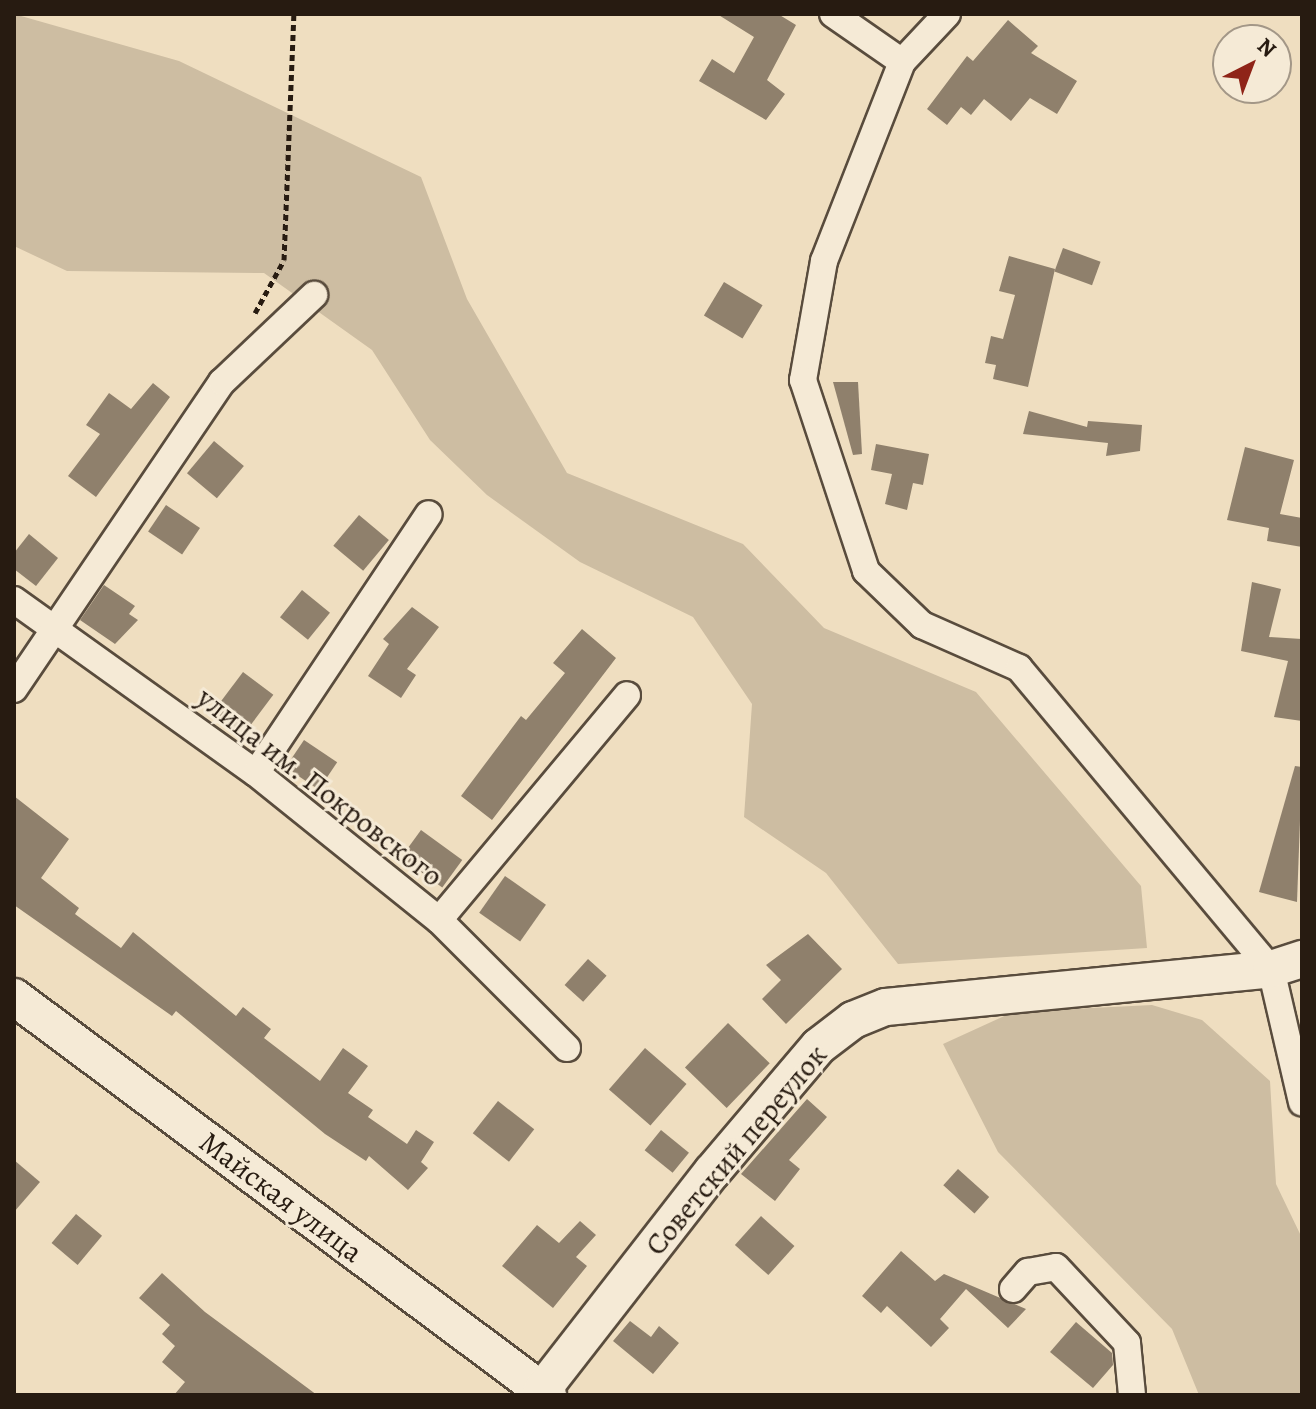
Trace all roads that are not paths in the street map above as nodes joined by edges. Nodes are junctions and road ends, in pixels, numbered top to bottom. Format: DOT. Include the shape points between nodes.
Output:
graph roads {
  1 [pos="833,14"];
  2 [pos="947,14"];
  3 [pos="902,62"];
  4 [pos="314,295"];
  5 [pos="429,514"];
  6 [pos="14,600"];
  7 [pos="62,627"];
  8 [pos="14,689"];
  9 [pos="627,695"];
  10 [pos="256,773"];
  11 [pos="439,920"];
  12 [pos="1286,964"];
  13 [pos="14,997"];
  14 [pos="567,1048"];
  15 [pos="1300,1100"];
  16 [pos="1013,1289"];
  17 [pos="545,1393"];
  18 [pos="1132,1395"];
  1 -- 3 [label="street"];
  2 -- 3 [label="street"];
  3 -- 12 [label="street" via="824,261 803,380 866,571 922,625 1019,668"];
  4 -- 7 [label="street" via="222,382"];
  5 -- 10 [label="street"];
  6 -- 7 [label="street, улица им. Покровского"];
  7 -- 8 [label="street"];
  7 -- 10 [label="street, улица им. Покровского"];
  9 -- 11 [label="street"];
  10 -- 11 [label="street, улица им. Покровского"];
  11 -- 14 [label="street, улица им. Покровского"];
  12 -- 15 [label="street" via="1285,1010"];
  12 -- 17 [label="street, Советский переулок" via="886,1007 853,1020 819,1046 712,1172"];
  13 -- 17 [label="street, Майская улица"];
  16 -- 18 [label="street" via="1028,1272 1056,1267 1127,1343"];
}
